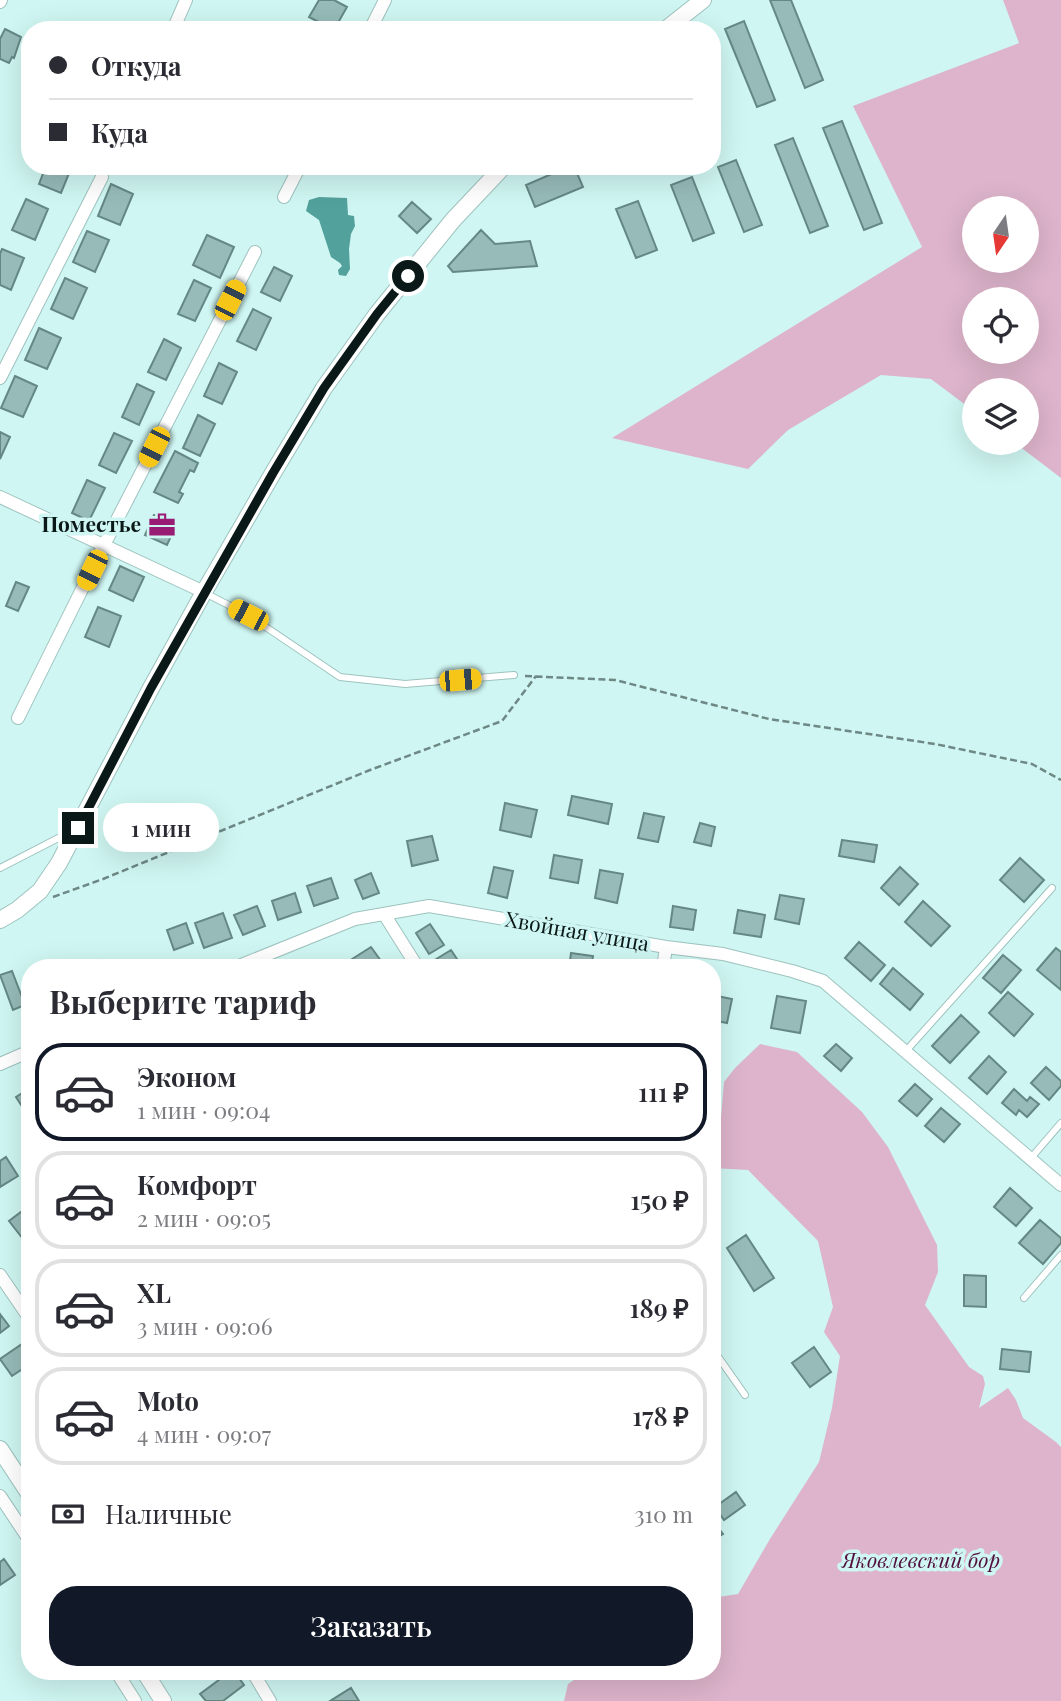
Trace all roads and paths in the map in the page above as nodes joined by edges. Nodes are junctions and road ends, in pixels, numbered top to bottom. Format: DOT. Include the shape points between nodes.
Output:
graph roads {
  1 [pos="186,0"];
  2 [pos="385,0"];
  3 [pos="703,0"];
  4 [pos="177,21"];
  5 [pos="374,21"];
  6 [pos="676,21"];
  7 [pos="295,175"];
  8 [pos="496,175"];
  9 [pos="102,177"];
  10 [pos="284,197"];
  11 [pos="255,251"];
  12 [pos="0,378"];
  13 [pos="0,497"];
  14 [pos="104,545"];
  15 [pos="204,592"];
  16 [pos="514,675"];
  17 [pos="536,676"];
  18 [pos="18,718"];
  19 [pos="1061,780"];
  20 [pos="78,828"];
  21 [pos="0,868"];
  22 [pos="1052,888"];
  23 [pos="54,897"];
  24 [pos="384,914"];
  25 [pos="0,920"];
  26 [pos="666,947"];
  27 [pos="256,959"];
  28 [pos="412,959"];
  29 [pos="664,959"];
  30 [pos="905,1052"];
  31 [pos="21,1055"];
  32 [pos="0,1064"];
  33 [pos="1061,1123"];
  34 [pos="1031,1158"];
  35 [pos="1061,1185"];
  36 [pos="1061,1255"];
  37 [pos="0,1275"];
  38 [pos="1024,1298"];
  39 [pos="21,1306"];
  40 [pos="721,1361"];
  41 [pos="745,1395"];
  42 [pos="0,1449"];
  43 [pos="21,1481"];
  44 [pos="0,1496"];
  45 [pos="21,1528"];
  46 [pos="122,1680"];
  47 [pos="150,1680"];
  48 [pos="257,1680"];
  49 [pos="135,1701"];
  50 [pos="163,1701"];
  51 [pos="270,1701"];
  1 -- 4 [label="street"];
  2 -- 5 [label="street"];
  3 -- 6 [label="street"];
  7 -- 10 [label="street"];
  8 -- 15 [label="street" via="377,314 324,388"];
  9 -- 12 [label="street"];
  11 -- 14 [label="street"];
  13 -- 14 [label="street"];
  14 -- 15 [label="street"];
  14 -- 18 [label="street"];
  15 -- 16 [label="lane" via="248,615 341,677 405,684"];
  15 -- 20 [label="street"];
  16 -- 17 [label="path"];
  17 -- 19 [label="path" via="615,680 768,719 1032,764"];
  17 -- 23 [label="path" via="502,722"];
  20 -- 21 [label="lane"];
  20 -- 25 [label="street" via="40,891"];
  22 -- 30 [label="lane"];
  24 -- 26 [label="street, Хвойная улица" via="429,906"];
  24 -- 27 [label="street, Хвойная улица" via="355,919"];
  24 -- 28 [label="street"];
  26 -- 29 [label="street"];
  26 -- 30 [label="street, Хвойная улица" via="723,954 823,981"];
  30 -- 34 [label="street, Хвойная улица"];
  31 -- 32 [label="street"];
  33 -- 34 [label="lane"];
  34 -- 35 [label="street, Хвойная улица"];
  36 -- 38 [label="lane"];
  37 -- 39 [label="street"];
  40 -- 41 [label="lane"];
  42 -- 43 [label="street"];
  44 -- 45 [label="street"];
  46 -- 49 [label="street"];
  47 -- 50 [label="street"];
  48 -- 51 [label="street"];
}
